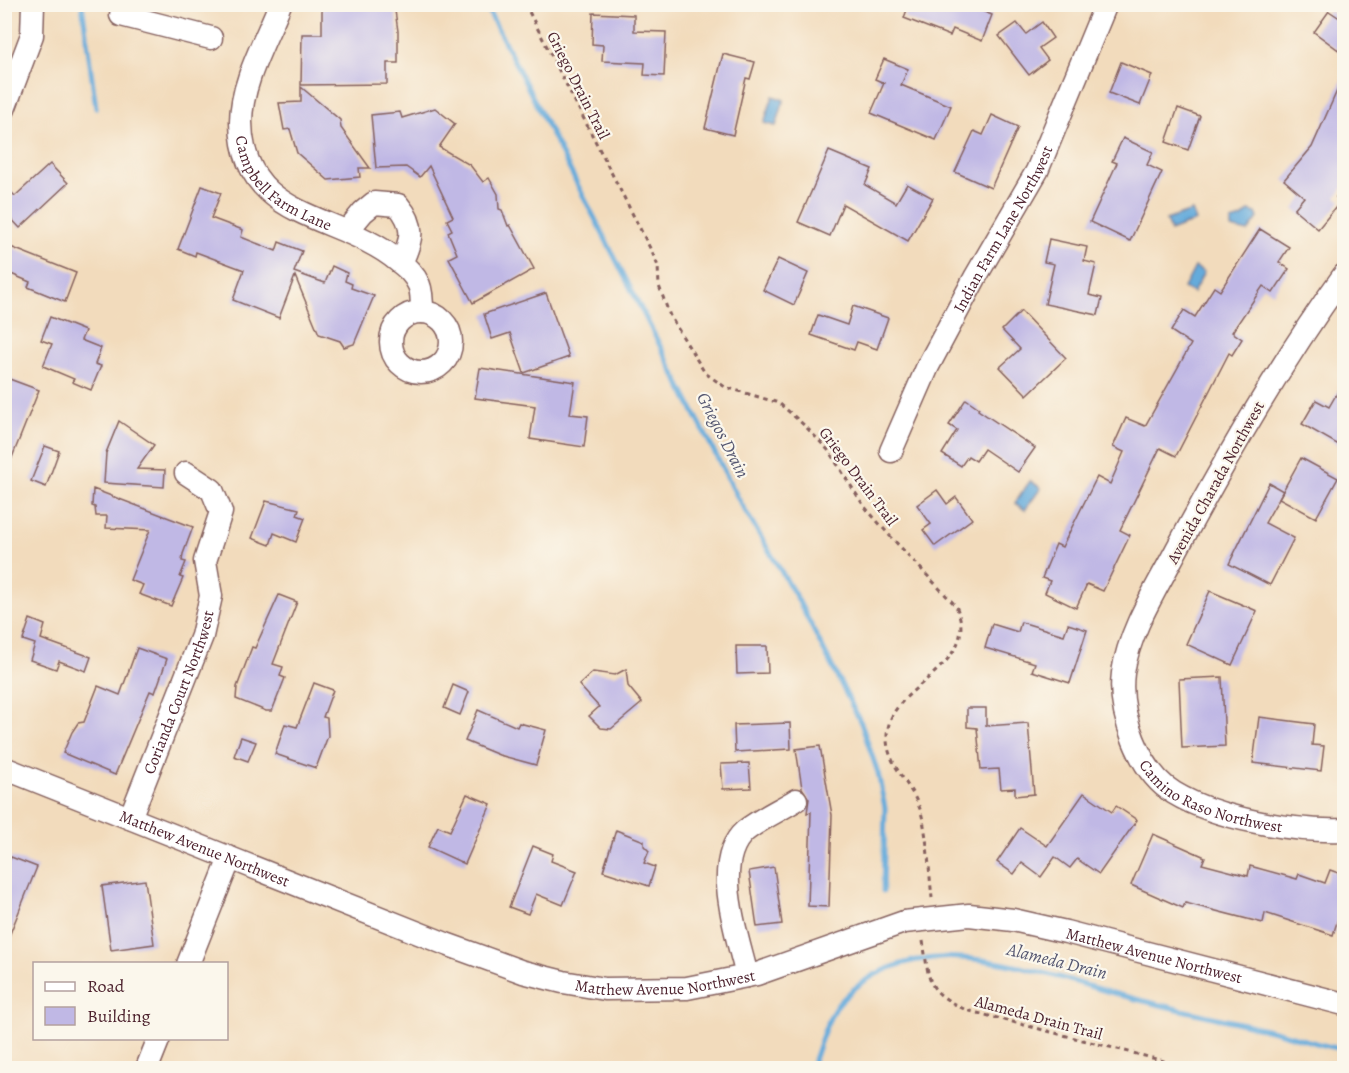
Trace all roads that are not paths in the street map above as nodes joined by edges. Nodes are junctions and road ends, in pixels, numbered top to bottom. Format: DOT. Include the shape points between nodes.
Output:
graph roads {
  1 [pos="33,4"];
  2 [pos="280,4"];
  3 [pos="1106,4"];
  4 [pos="121,15"];
  5 [pos="211,38"];
  6 [pos="4,109"];
  7 [pos="348,230"];
  8 [pos="400,263"];
  9 [pos="1344,275"];
  10 [pos="422,312"];
  11 [pos="891,451"];
  12 [pos="186,473"];
  13 [pos="1122,704"];
  14 [pos="4,768"];
  15 [pos="796,800"];
  16 [pos="130,818"];
  17 [pos="1344,830"];
  18 [pos="230,858"];
  19 [pos="188,962"];
  20 [pos="747,976"];
  21 [pos="1344,1004"];
  22 [pos="158,1040"];
  23 [pos="147,1068"];
  1 -- 6 [label="street" via="32,35"];
  2 -- 7 [label="street, Campbell Farm Lane" via="246,91 241,120 248,159 275,199 310,218"];
  3 -- 11 [label="street, Indian Farm Lane Northwest" via="1037,171 928,366"];
  4 -- 5 [label="street"];
  7 -- 8 [label="street, Campbell Farm Lane"];
  7 -- 8 [label="street" via="374,203 398,205 412,228 411,242"];
  8 -- 10 [label="street, Campbell Farm Lane" via="412,272 420,287"];
  9 -- 13 [label="street, Avenida Charada Northwest" via="1249,418 1160,581 1131,642 1123,673"];
  12 -- 16 [label="street, Corianda Court Northwest" via="212,490 220,512 205,561 211,596 202,636"];
  13 -- 17 [label="street, Camino Raso Northwest" via="1132,738 1147,765 1171,792 1212,813"];
  14 -- 16 [label="street, Matthew Avenue Northwest"];
  15 -- 20 [label="street" via="745,832 731,850 727,867 729,895"];
  16 -- 18 [label="street, Matthew Avenue Northwest"];
  18 -- 19 [label="street"];
  18 -- 20 [label="street, Matthew Avenue Northwest" via="446,944 563,982 606,989 652,990 687,988"];
  20 -- 21 [label="street, Matthew Avenue Northwest" via="904,922 969,915 1066,932"];
  22 -- 23 [label="street"];
}
